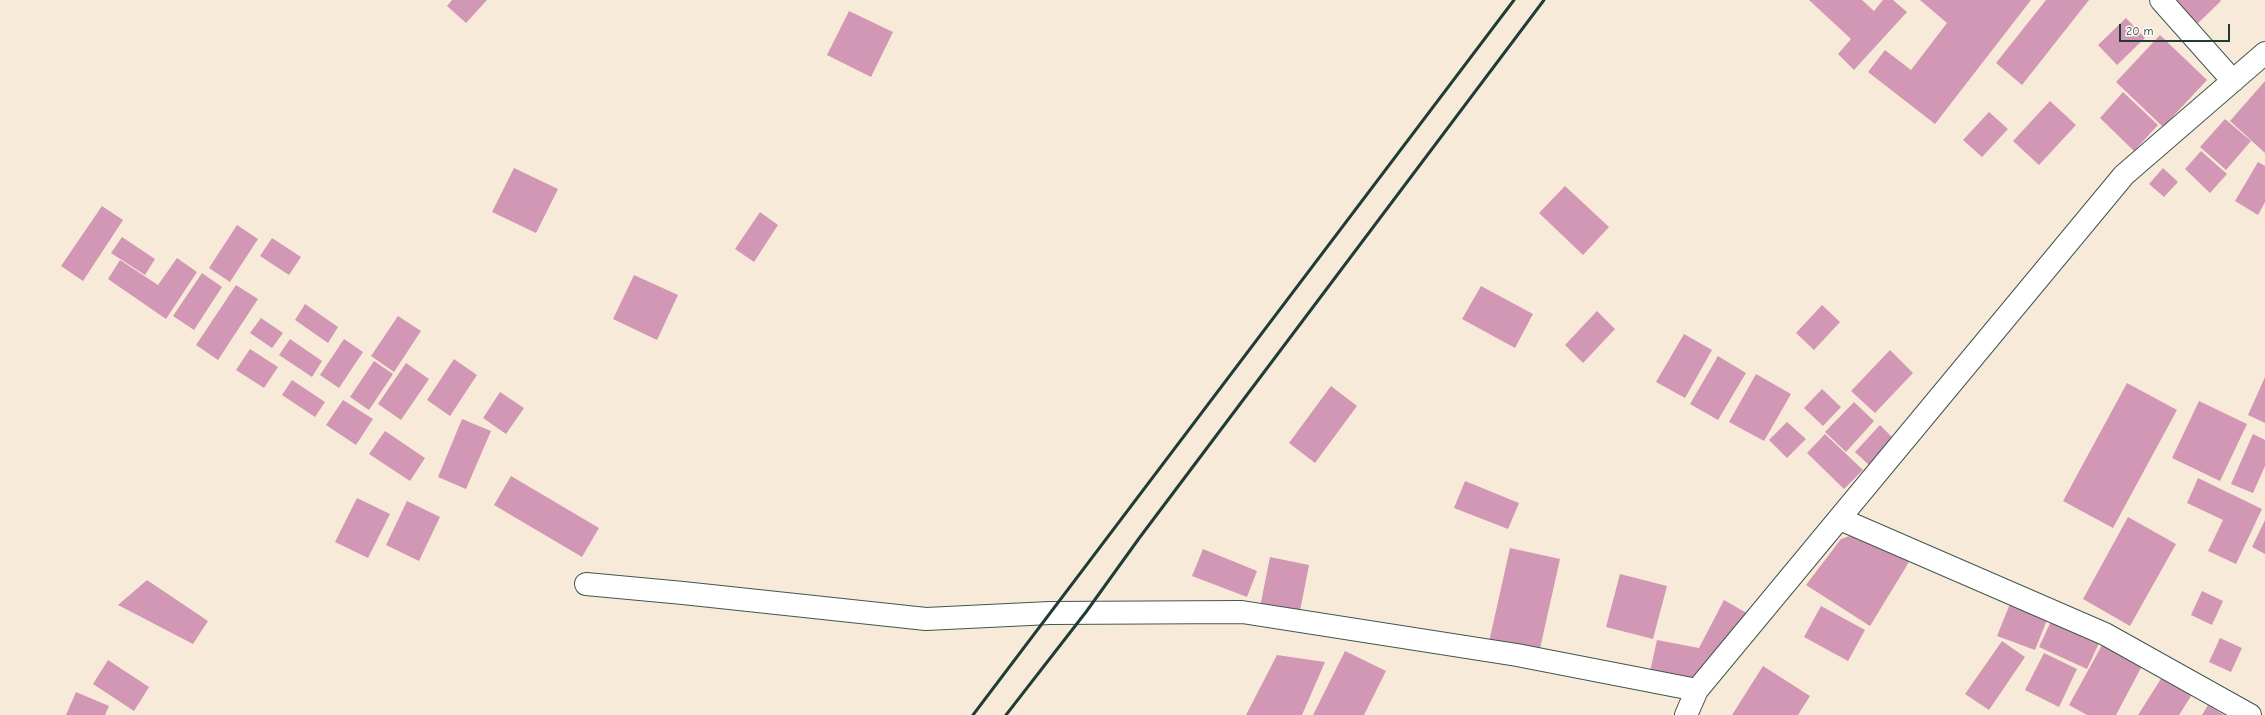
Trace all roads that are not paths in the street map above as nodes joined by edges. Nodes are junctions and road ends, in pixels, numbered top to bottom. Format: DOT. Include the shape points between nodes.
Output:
graph roads {
  1 [pos="2161,0"];
  2 [pos="2265,53"];
  3 [pos="2233,80"];
  4 [pos="1840,519"];
  5 [pos="586,584"];
  6 [pos="1697,690"];
  7 [pos="1686,715"];
  8 [pos="2250,715"];
  1 -- 3 [label="street"];
  2 -- 3 [label="street"];
  3 -- 4 [label="street" via="2124,175"];
  4 -- 6 [label="street"];
  4 -- 8 [label="street" via="2105,634"];
  5 -- 6 [label="street" via="926,619 1050,613 1242,612 1517,655"];
  6 -- 7 [label="street"];
}
